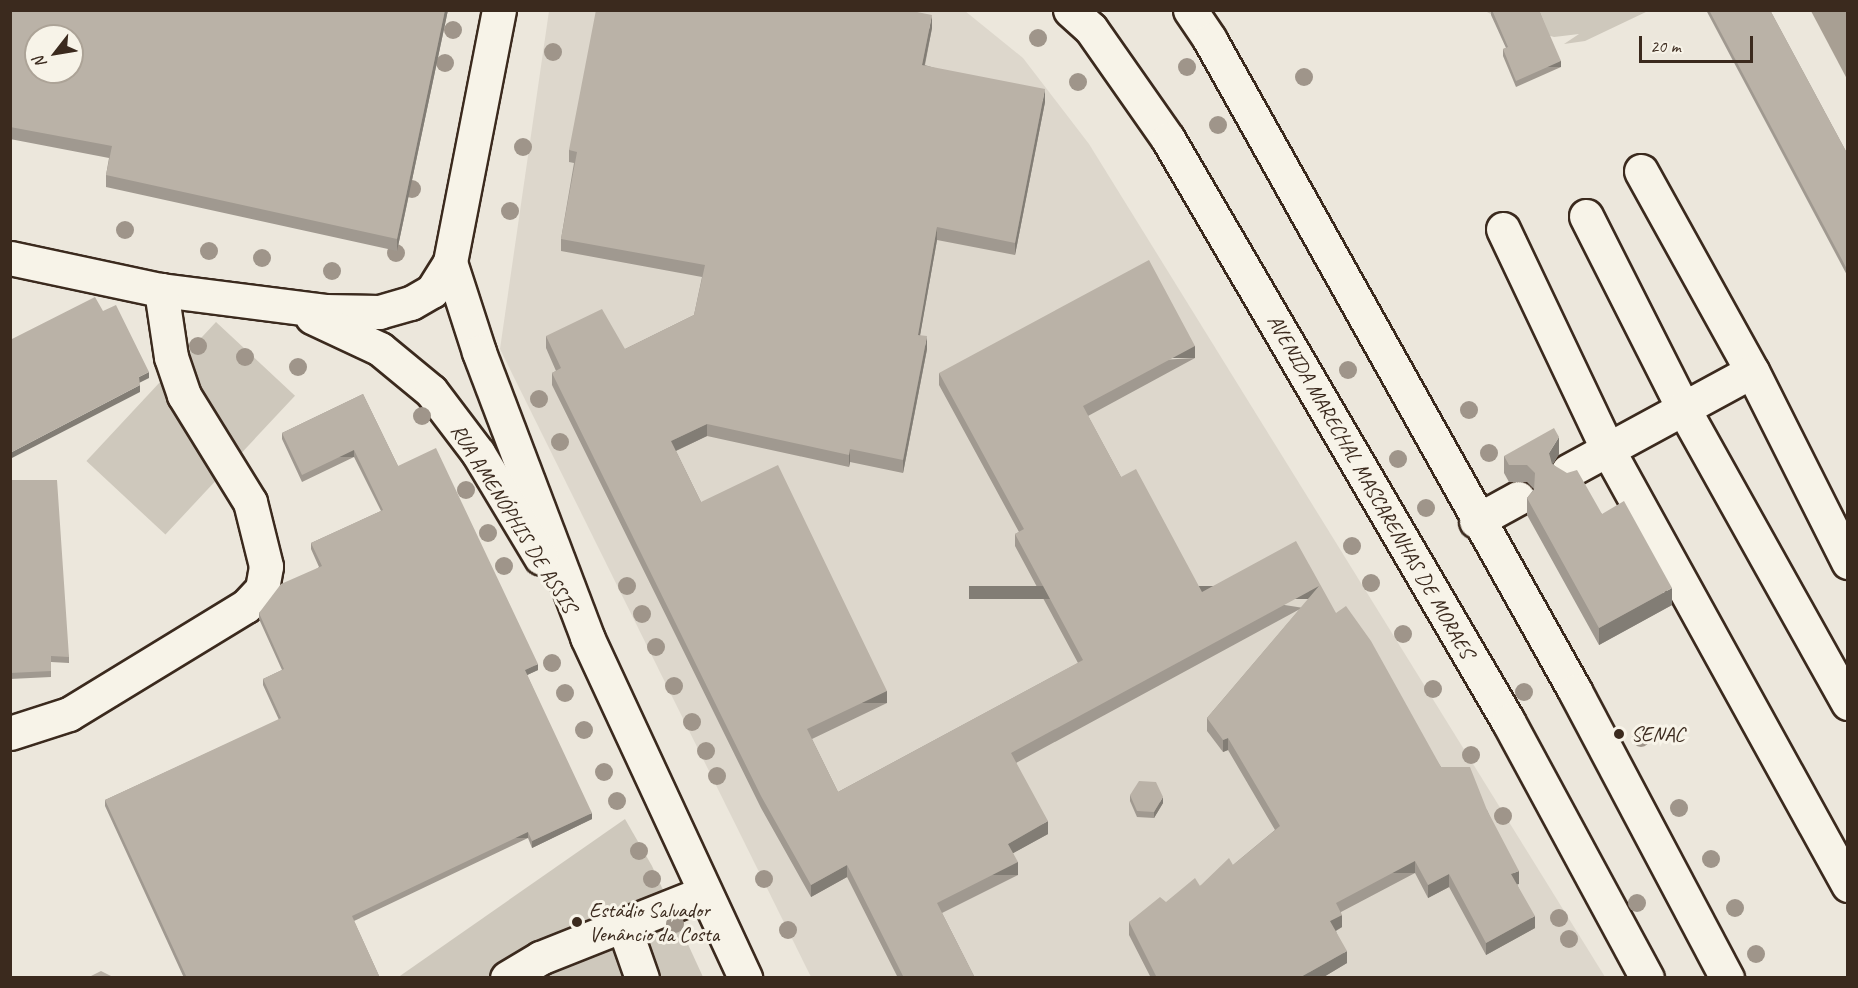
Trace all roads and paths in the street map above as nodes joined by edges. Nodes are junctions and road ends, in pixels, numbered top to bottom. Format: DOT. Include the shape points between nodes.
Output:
graph roads {
  1 [pos="499,10"];
  2 [pos="1070,10"];
  3 [pos="1190,10"];
  4 [pos="1641,171"];
  5 [pos="1586,216"];
  6 [pos="1503,229"];
  7 [pos="10,258"];
  8 [pos="450,262"];
  9 [pos="161,290"];
  10 [pos="289,306"];
  11 [pos="1752,371"];
  12 [pos="1683,408"];
  13 [pos="1608,450"];
  14 [pos="1568,471"];
  15 [pos="1518,498"];
  16 [pos="1476,521"];
  17 [pos="1848,562"];
  18 [pos="587,637"];
  19 [pos="1848,703"];
  20 [pos="10,733"];
  21 [pos="1848,885"];
  22 [pos="703,893"];
  23 [pos="624,927"];
  24 [pos="507,978"];
  25 [pos="642,978"];
  26 [pos="745,978"];
  27 [pos="1647,978"];
  28 [pos="1726,978"];
  1 -- 8 [label="main road, RUA AMENÓPHIS DE ASSIS"];
  2 -- 27 [label="main road, AVENIDA MARECHAL MASCARENHAS DE MORAES" via="1091,29 1168,139 1508,721"];
  3 -- 16 [label="main road"];
  4 -- 11 [label="main road"];
  5 -- 12 [label="main road"];
  6 -- 13 [label="main road"];
  7 -- 9 [label="main road"];
  8 -- 10 [label="main road, RUA AMENÓPHIS DE ASSIS" via="432,291 393,309 357,313"];
  8 -- 18 [label="main road, RUA AMENÓPHIS DE ASSIS" via="475,342"];
  9 -- 10 [label="main road"];
  9 -- 20 [label="main road" via="171,357 184,395 250,502 266,566 262,589 246,606 69,714"];
  10 -- 18 [label="main road, RUA AMENÓPHIS DE ASSIS" via="380,349 431,391 478,453"];
  11 -- 12 [label="main road"];
  11 -- 17 [label="main road"];
  12 -- 13 [label="main road"];
  12 -- 19 [label="main road"];
  13 -- 14 [label="main road"];
  13 -- 21 [label="main road"];
  15 -- 16 [label="main road"];
  16 -- 28 [label="main road" via="1575,691"];
  18 -- 22 [label="main road, RUA AMENÓPHIS DE ASSIS"];
  22 -- 23 [label="main road"];
  22 -- 26 [label="main road, RUA AMENÓPHIS DE ASSIS"];
  23 -- 24 [label="main road" via="540,958"];
  23 -- 25 [label="main road"];
}
